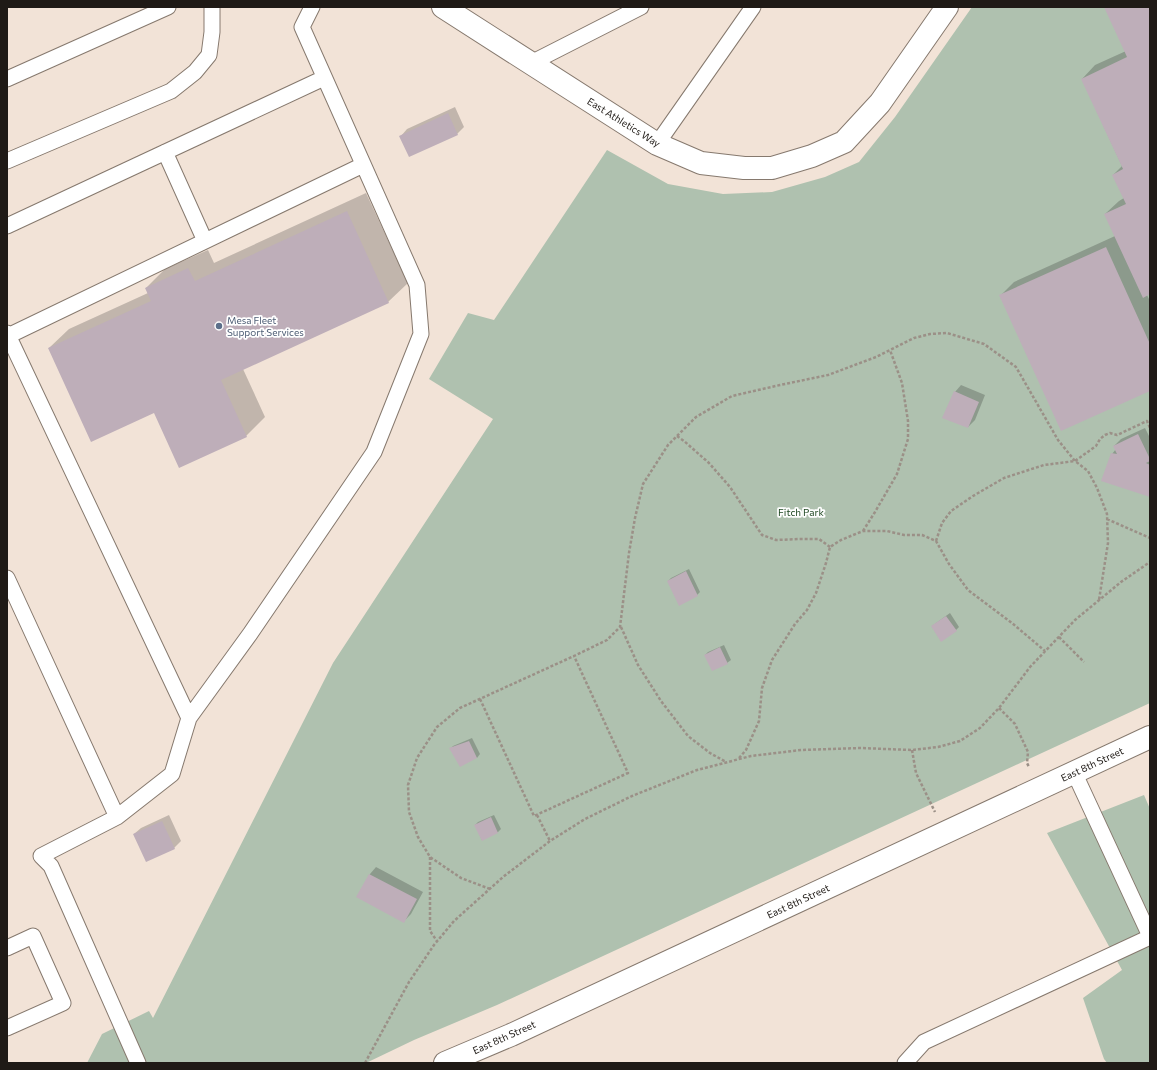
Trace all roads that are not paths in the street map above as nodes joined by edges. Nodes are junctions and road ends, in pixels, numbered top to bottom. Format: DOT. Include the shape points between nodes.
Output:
graph roads {
  1 [pos="168,7"];
  2 [pos="212,7"];
  3 [pos="312,7"];
  4 [pos="443,7"];
  5 [pos="641,7"];
  6 [pos="753,7"];
  7 [pos="947,7"];
  8 [pos="531,63"];
  9 [pos="324,78"];
  10 [pos="7,79"];
  11 [pos="657,144"];
  12 [pos="165,152"];
  13 [pos="7,161"];
  14 [pos="363,165"];
  15 [pos="7,226"];
  16 [pos="205,241"];
  17 [pos="8,334"];
  18 [pos="7,578"];
  19 [pos="189,718"];
  20 [pos="1150,737"];
  21 [pos="1074,772"];
  22 [pos="117,817"];
  23 [pos="1150,936"];
  24 [pos="7,948"];
  25 [pos="7,1028"];
  26 [pos="138,1063"];
  27 [pos="445,1063"];
  28 [pos="905,1063"];
  1 -- 10 [label="lane"];
  2 -- 13 [label="lane" via="209,55 195,72 171,90"];
  3 -- 9 [label="lane" via="302,27"];
  4 -- 8 [label="street, East Athletics Way"];
  5 -- 8 [label="lane"];
  6 -- 11 [label="lane"];
  7 -- 11 [label="street, East Athletics Way" via="880,103 844,142 812,156 772,168 701,163"];
  8 -- 11 [label="street, East Athletics Way"];
  9 -- 12 [label="lane"];
  9 -- 14 [label="lane"];
  12 -- 15 [label="lane"];
  12 -- 16 [label="lane"];
  14 -- 16 [label="lane"];
  14 -- 19 [label="lane" via="417,286 421,334 374,452 250,634"];
  16 -- 17 [label="lane"];
  17 -- 19 [label="lane"];
  18 -- 22 [label="lane"];
  19 -- 22 [label="lane" via="172,774"];
  20 -- 21 [label="street, East 8th Street"];
  21 -- 23 [label="lane"];
  21 -- 27 [label="street, East 8th Street" via="518,1032"];
  22 -- 26 [label="lane" via="41,856 51,866"];
  23 -- 28 [label="lane" via="924,1042"];
  24 -- 25 [label="lane" via="33,936 63,1003"];
}
